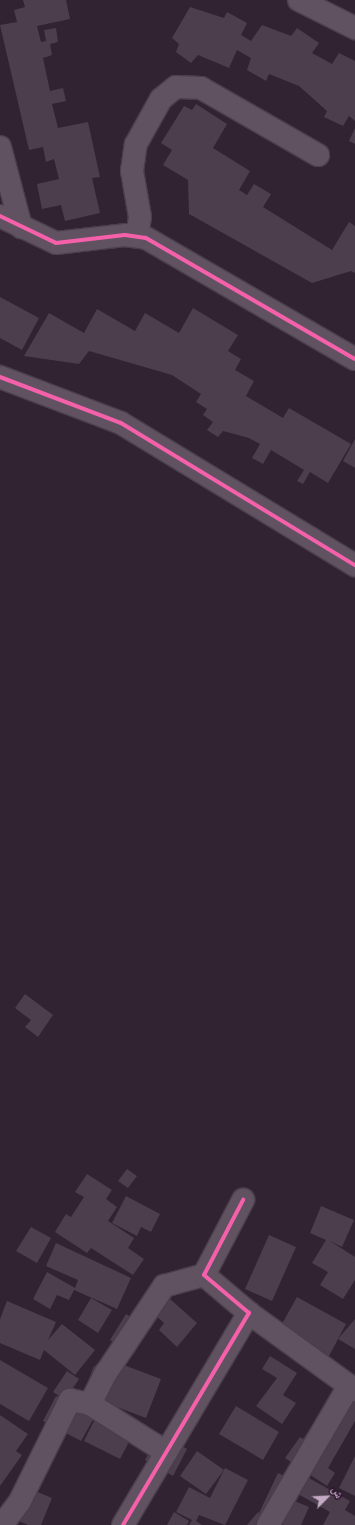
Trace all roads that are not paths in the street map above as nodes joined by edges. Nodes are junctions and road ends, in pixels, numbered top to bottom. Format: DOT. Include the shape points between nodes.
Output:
graph roads {
  1 [pos="299,0"];
  2 [pos="355,28"];
  3 [pos="0,147"];
  4 [pos="318,155"];
  5 [pos="0,216"];
  6 [pos="21,227"];
  7 [pos="137,236"];
  8 [pos="355,359"];
  9 [pos="0,377"];
  10 [pos="355,565"];
  11 [pos="243,1200"];
  12 [pos="204,1275"];
  13 [pos="249,1313"];
  14 [pos="352,1388"];
  15 [pos="90,1404"];
  16 [pos="166,1452"];
  17 [pos="2,1525"];
  18 [pos="123,1525"];
  19 [pos="268,1525"];
  1 -- 2 [label="street"];
  3 -- 6 [label="street"];
  4 -- 7 [label="street" via="201,88 176,87 161,99 136,144 132,171 140,217"];
  5 -- 6 [label="street"];
  6 -- 7 [label="street" via="47,240 66,244"];
  7 -- 8 [label="street" via="154,242"];
  9 -- 10 [label="street" via="121,423"];
  11 -- 12 [label="street"];
  12 -- 13 [label="street"];
  12 -- 15 [label="street" via="164,1286 106,1373"];
  13 -- 14 [label="street"];
  13 -- 16 [label="street"];
  14 -- 19 [label="street"];
  15 -- 16 [label="street"];
  15 -- 17 [label="street" via="70,1400 20,1501"];
  16 -- 18 [label="street"];
}
